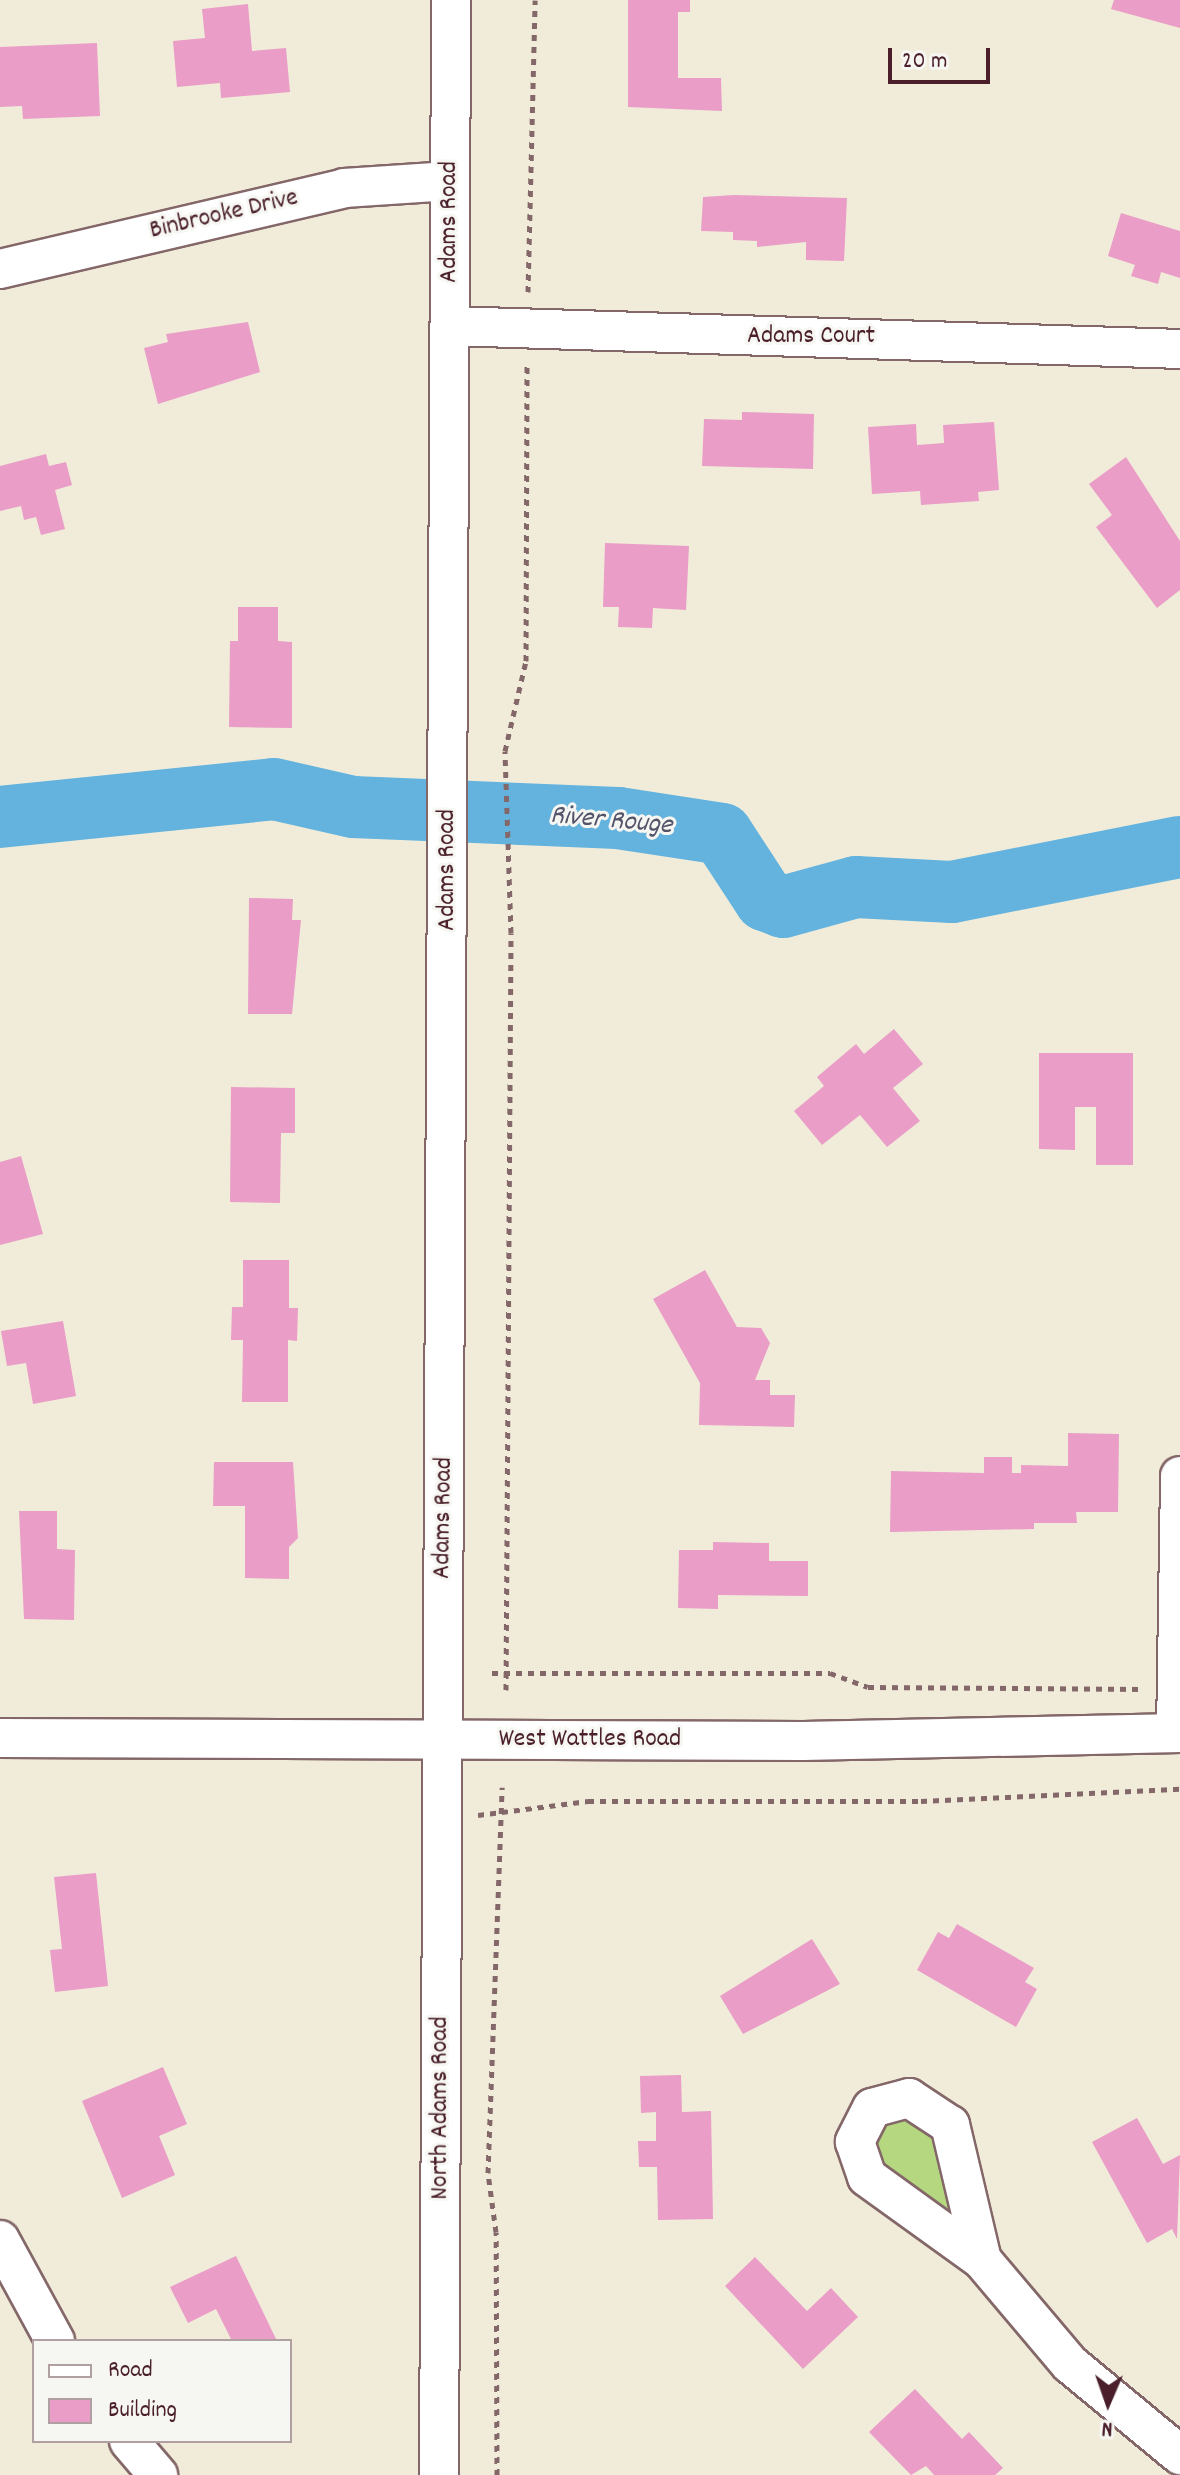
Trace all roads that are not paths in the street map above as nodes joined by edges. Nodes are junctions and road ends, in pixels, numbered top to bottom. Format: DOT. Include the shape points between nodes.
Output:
graph roads {
  1 [pos="451,0"];
  2 [pos="450,181"];
  3 [pos="0,269"];
  4 [pos="450,326"];
  5 [pos="1177,352"];
  6 [pos="1180,1476"];
  7 [pos="1178,1733"];
  8 [pos="0,1738"];
  9 [pos="442,1740"];
  10 [pos="0,2240"];
  11 [pos="982,2260"];
  12 [pos="54,2339"];
  13 [pos="131,2443"];
  14 [pos="1180,2455"];
  15 [pos="158,2475"];
  16 [pos="439,2475"];
  1 -- 2 [label="street, Adams Road"];
  2 -- 3 [label="street, Binbrooke Drive" via="344,188"];
  2 -- 4 [label="street, Adams Road"];
  4 -- 5 [label="street, Adams Court"];
  4 -- 9 [label="street, Adams Road"];
  6 -- 7 [label="street"];
  7 -- 9 [label="street, West Wattles Road"];
  8 -- 9 [label="street, West Wattles Road"];
  9 -- 16 [label="street, North Adams Road"];
  10 -- 12 [label="street"];
  11 -- 14 [label="street" via="1070,2364"];
  13 -- 15 [label="street"];
}
